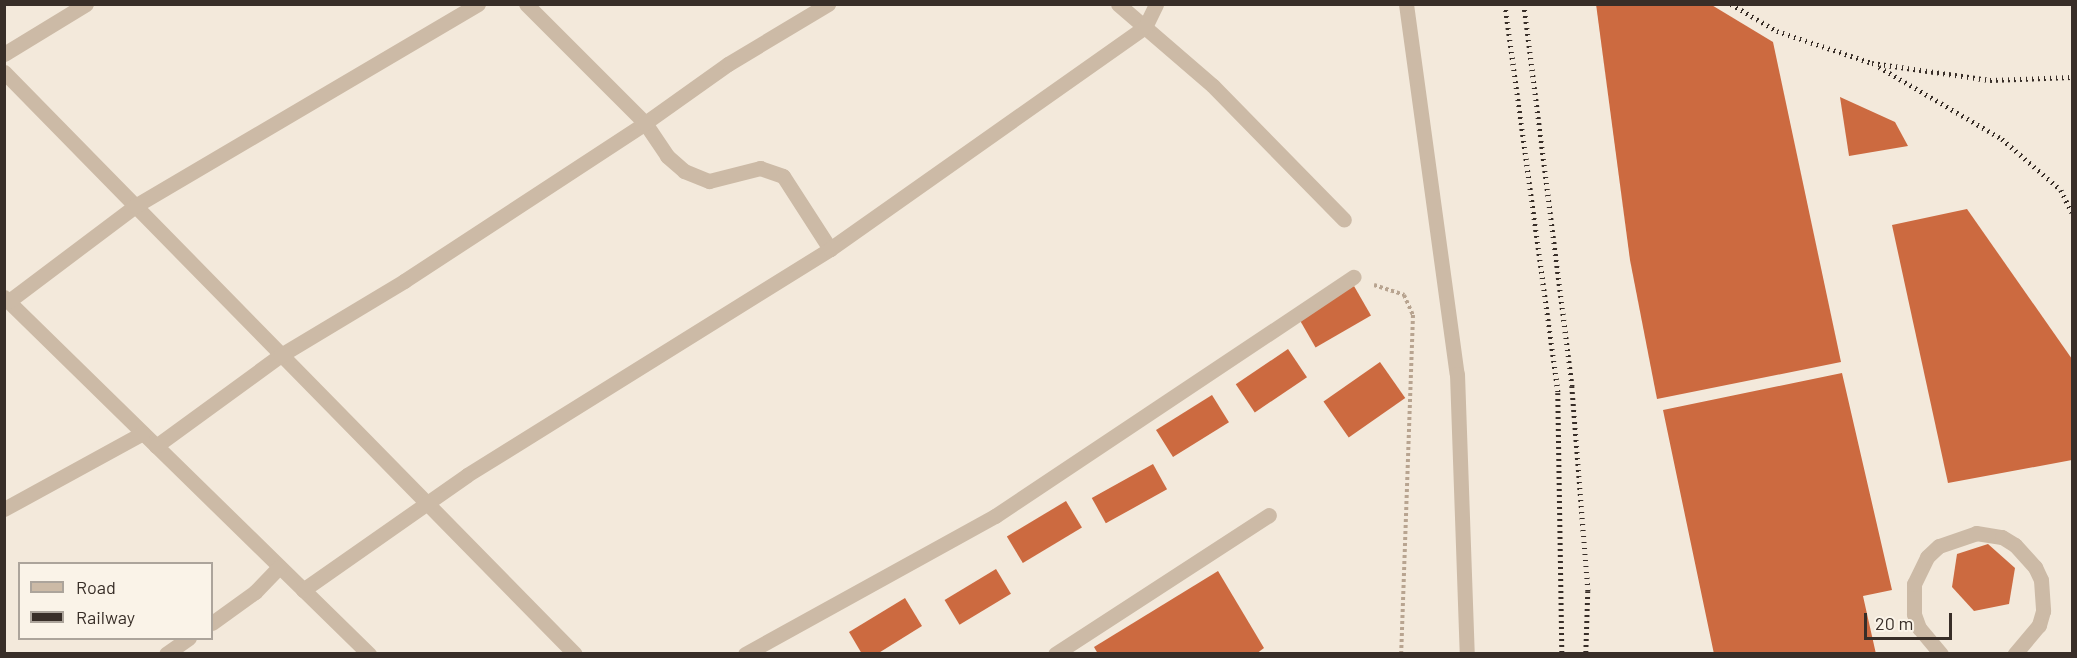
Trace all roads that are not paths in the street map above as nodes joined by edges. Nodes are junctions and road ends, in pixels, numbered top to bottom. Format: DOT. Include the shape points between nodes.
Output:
graph roads {
  1 [pos="86,4"];
  2 [pos="478,4"];
  3 [pos="526,4"];
  4 [pos="828,4"];
  5 [pos="1118,4"];
  6 [pos="1156,4"];
  7 [pos="1406,4"];
  8 [pos="1145,27"];
  9 [pos="4,54"];
  10 [pos="4,72"];
  11 [pos="645,123"];
  12 [pos="135,206"];
  13 [pos="1344,220"];
  14 [pos="830,249"];
  15 [pos="1354,277"];
  16 [pos="7,299"];
  17 [pos="281,355"];
  18 [pos="143,433"];
  19 [pos="156,446"];
  20 [pos="425,503"];
  21 [pos="4,508"];
  22 [pos="1269,514"];
  23 [pos="279,567"];
  24 [pos="303,590"];
  25 [pos="213,622"];
  26 [pos="187,640"];
  27 [pos="166,654"];
  28 [pos="369,654"];
  29 [pos="575,654"];
  30 [pos="745,654"];
  31 [pos="1055,654"];
  32 [pos="1467,654"];
  33 [pos="1941,654"];
  34 [pos="2015,654"];
  1 -- 9 [label="street"];
  2 -- 12 [label="street"];
  3 -- 11 [label="street"];
  4 -- 11 [label="street" via="728,64"];
  5 -- 8 [label="street"];
  6 -- 8 [label="street"];
  7 -- 32 [label="street" via="1457,374"];
  8 -- 13 [label="street" via="1213,86"];
  8 -- 14 [label="street"];
  10 -- 12 [label="street"];
  11 -- 14 [label="street" via="667,156 695,178 709,181 759,168 783,176"];
  11 -- 17 [label="street" via="404,281"];
  12 -- 16 [label="street"];
  12 -- 17 [label="street"];
  14 -- 20 [label="street"];
  15 -- 30 [label="street" via="995,516"];
  16 -- 18 [label="street"];
  17 -- 19 [label="street"];
  17 -- 20 [label="street"];
  18 -- 19 [label="street"];
  18 -- 21 [label="street"];
  19 -- 23 [label="street"];
  20 -- 24 [label="street"];
  20 -- 29 [label="street"];
  22 -- 31 [label="street"];
  23 -- 24 [label="street"];
  23 -- 25 [label="street" via="255,592"];
  24 -- 28 [label="street"];
  26 -- 27 [label="street"];
  33 -- 34 [label="street" via="1919,628 1914,614 1914,584 1927,557 1938,546 1976,533 2002,537 2015,545 2031,561 2041,580 2043,610 2039,625"];
}
